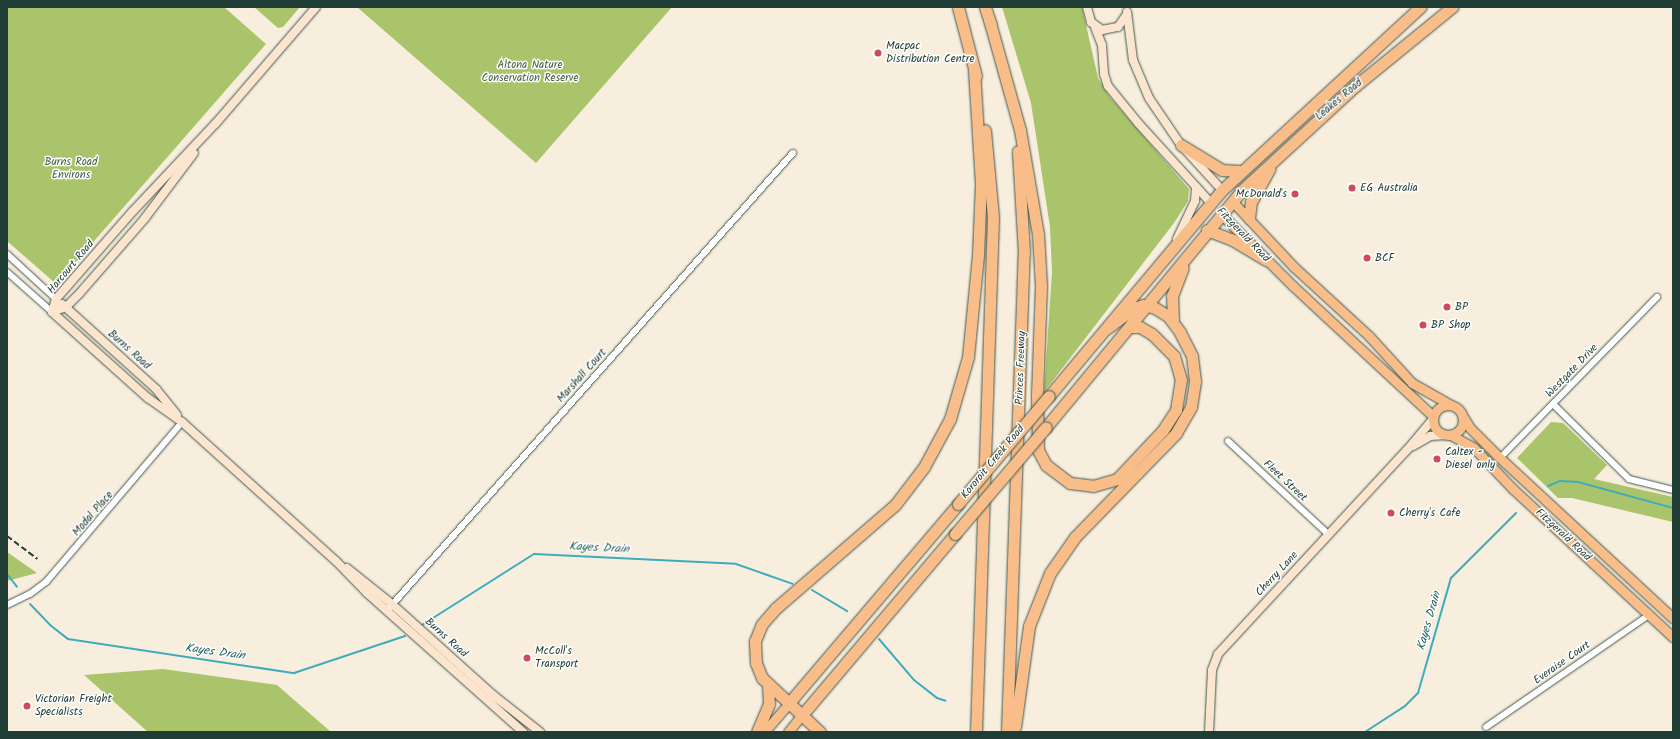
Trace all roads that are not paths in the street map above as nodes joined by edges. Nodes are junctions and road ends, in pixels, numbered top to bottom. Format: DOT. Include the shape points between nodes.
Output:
graph roads {
  1 [pos="316,7"];
  2 [pos="958,7"];
  3 [pos="985,7"];
  4 [pos="1087,7"];
  5 [pos="1420,7"];
  6 [pos="1452,7"];
  7 [pos="1127,10"];
  8 [pos="989,19"];
  9 [pos="1095,27"];
  10 [pos="974,69"];
  11 [pos="216,123"];
  12 [pos="1181,145"];
  13 [pos="793,153"];
  14 [pos="1274,160"];
  15 [pos="1240,171"];
  16 [pos="1196,187"];
  17 [pos="1222,190"];
  18 [pos="1232,201"];
  19 [pos="1211,203"];
  20 [pos="1221,214"];
  21 [pos="1249,218"];
  22 [pos="1207,230"];
  23 [pos="1173,247"];
  24 [pos="7,254"];
  25 [pos="1189,254"];
  26 [pos="1266,260"];
  27 [pos="7,272"];
  28 [pos="1657,297"];
  29 [pos="56,299"];
  30 [pos="1148,305"];
  31 [pos="66,307"];
  32 [pos="52,312"];
  33 [pos="1173,322"];
  34 [pos="1130,327"];
  35 [pos="1107,328"];
  36 [pos="1553,404"];
  37 [pos="1451,405"];
  38 [pos="1433,418"];
  39 [pos="1464,418"];
  40 [pos="182,422"];
  41 [pos="1449,435"];
  42 [pos="1228,441"];
  43 [pos="1407,450"];
  44 [pos="1500,458"];
  45 [pos="1673,490"];
  46 [pos="1329,535"];
  47 [pos="336,561"];
  48 [pos="7,605"];
  49 [pos="392,605"];
  50 [pos="386,611"];
  51 [pos="1649,615"];
  52 [pos="1673,618"];
  53 [pos="1673,638"];
  54 [pos="768,686"];
  55 [pos="788,704"];
  56 [pos="515,712"];
  57 [pos="802,715"];
  58 [pos="509,720"];
  59 [pos="1486,727"];
  60 [pos="524,732"];
  61 [pos="540,732"];
  62 [pos="757,732"];
  63 [pos="764,732"];
  64 [pos="788,732"];
  65 [pos="820,732"];
  66 [pos="976,732"];
  67 [pos="1007,732"];
  68 [pos="1014,732"];
  69 [pos="1209,732"];
  1 -- 11 [label="street, Harcourt Road"];
  2 -- 10 [label="highway"];
  3 -- 8 [label="highway, Princes Freeway"];
  4 -- 9 [label="street, Fitzgerald Road" via="1087,16"];
  5 -- 15 [label="highway, Leakes Road"];
  6 -- 14 [label="highway, Leakes Road" via="1354,87"];
  7 -- 9 [label="street" via="1123,22 1115,28 1105,30"];
  7 -- 12 [label="street, Fitzgerald Road" via="1133,60 1144,88"];
  8 -- 34 [label="highway" via="1020,130 1038,234 1041,272 1038,450 1046,465 1070,483 1093,486 1117,479 1163,430 1176,410 1181,380 1174,356 1152,334 1140,327"];
  8 -- 67 [label="highway, Princes Freeway" via="1007,88 1017,145 1024,253"];
  9 -- 16 [label="street, Fitzgerald Road" via="1102,45 1104,74 1108,86"];
  10 -- 54 [label="highway" via="980,211 970,344 955,406 924,467 895,505 776,608 762,624 754,652 758,671"];
  10 -- 66 [label="highway" via="989,160 993,217"];
  11 -- 29 [label="street, Harcourt Road" via="133,211"];
  11 -- 31 [label="street, Harcourt Road" via="145,218"];
  12 -- 15 [label="highway" via="1222,170"];
  12 -- 17 [label="street, Fitzgerald Road"];
  13 -- 49 [label="street, Marshall Court"];
  14 -- 18 [label="highway, Leakes Road"];
  14 -- 21 [label="highway" via="1252,202"];
  15 -- 17 [label="highway, Leakes Road"];
  16 -- 19 [label="street, Fitzgerald Road"];
  16 -- 23 [label="street" via="1195,201"];
  17 -- 18 [label="highway, Fitzgerald Road"];
  17 -- 19 [label="highway, Kororoit Creek Road"];
  18 -- 20 [label="highway, Kororoit Creek Road"];
  18 -- 21 [label="main road, Fitzgerald Road"];
  19 -- 20 [label="highway, Fitzgerald Road"];
  19 -- 23 [label="highway, Kororoit Creek Road"];
  20 -- 22 [label="highway, Kororoit Creek Road"];
  20 -- 26 [label="main road, Fitzgerald Road"];
  21 -- 37 [label="main road, Fitzgerald Road" via="1316,288 1369,336 1412,383"];
  22 -- 25 [label="highway, Kororoit Creek Road"];
  22 -- 26 [label="highway" via="1231,239"];
  23 -- 35 [label="highway, Kororoit Creek Road"];
  24 -- 29 [label="street"];
  25 -- 30 [label="highway, Kororoit Creek Road"];
  25 -- 33 [label="highway" via="1172,296"];
  26 -- 38 [label="main road, Fitzgerald Road"];
  27 -- 32 [label="street"];
  28 -- 36 [label="street, Westgate Drive"];
  29 -- 31 [label="street, Burns Road"];
  29 -- 32 [label="street, Harcourt Road"];
  30 -- 33 [label="highway" via="1162,312"];
  30 -- 34 [label="highway, Kororoit Creek Road"];
  30 -- 35 [label="highway" via="1134,308"];
  31 -- 32 [label="street, Harcourt Road"];
  31 -- 40 [label="street, Burns Road" via="156,389"];
  32 -- 40 [label="street, Burns Road" via="148,398"];
  33 -- 68 [label="highway" via="1187,343 1194,369 1191,407 1176,434 1075,537 1050,573 1029,626"];
  34 -- 57 [label="highway, Kororoit Creek Road, bridge"];
  35 -- 55 [label="highway, Kororoit Creek Road, bridge"];
  36 -- 44 [label="street, Westgate Drive"];
  36 -- 45 [label="street" via="1629,479"];
  37 -- 38 [label="main road" via="1442,406"];
  37 -- 39 [label="main road" via="1460,409"];
  38 -- 41 [label="main road" via="1435,428"];
  38 -- 43 [label="street, Cherry Lane"];
  39 -- 41 [label="main road" via="1462,427"];
  39 -- 44 [label="main road, Fitzgerald Road" via="1470,428"];
  40 -- 47 [label="street, Burns Road"];
  40 -- 48 [label="street, Modal Place" via="46,582 30,594"];
  41 -- 43 [label="street, Cherry Lane" via="1430,436"];
  41 -- 51 [label="main road, Fitzgerald Road" via="1474,448"];
  42 -- 46 [label="street, Fleet Street"];
  43 -- 46 [label="street, Cherry Lane"];
  44 -- 52 [label="main road, Fitzgerald Road"];
  46 -- 69 [label="street, Cherry Lane" via="1218,654 1212,670"];
  47 -- 49 [label="street, Burns Road"];
  47 -- 50 [label="street, Burns Road"];
  49 -- 50 [label="street, Marshall Court"];
  49 -- 56 [label="street, Burns Road"];
  50 -- 58 [label="street, Burns Road"];
  51 -- 53 [label="main road, Fitzgerald Road"];
  51 -- 59 [label="street, Everaise Court"];
  54 -- 55 [label="highway"];
  54 -- 62 [label="highway" via="769,704"];
  55 -- 57 [label="highway"];
  55 -- 63 [label="main road, Kororoit Creek Road"];
  56 -- 58 [label="street"];
  56 -- 61 [label="street, Burns Road"];
  57 -- 64 [label="main road, Kororoit Creek Road"];
  57 -- 65 [label="highway"];
  58 -- 60 [label="street, Burns Road"];
}
